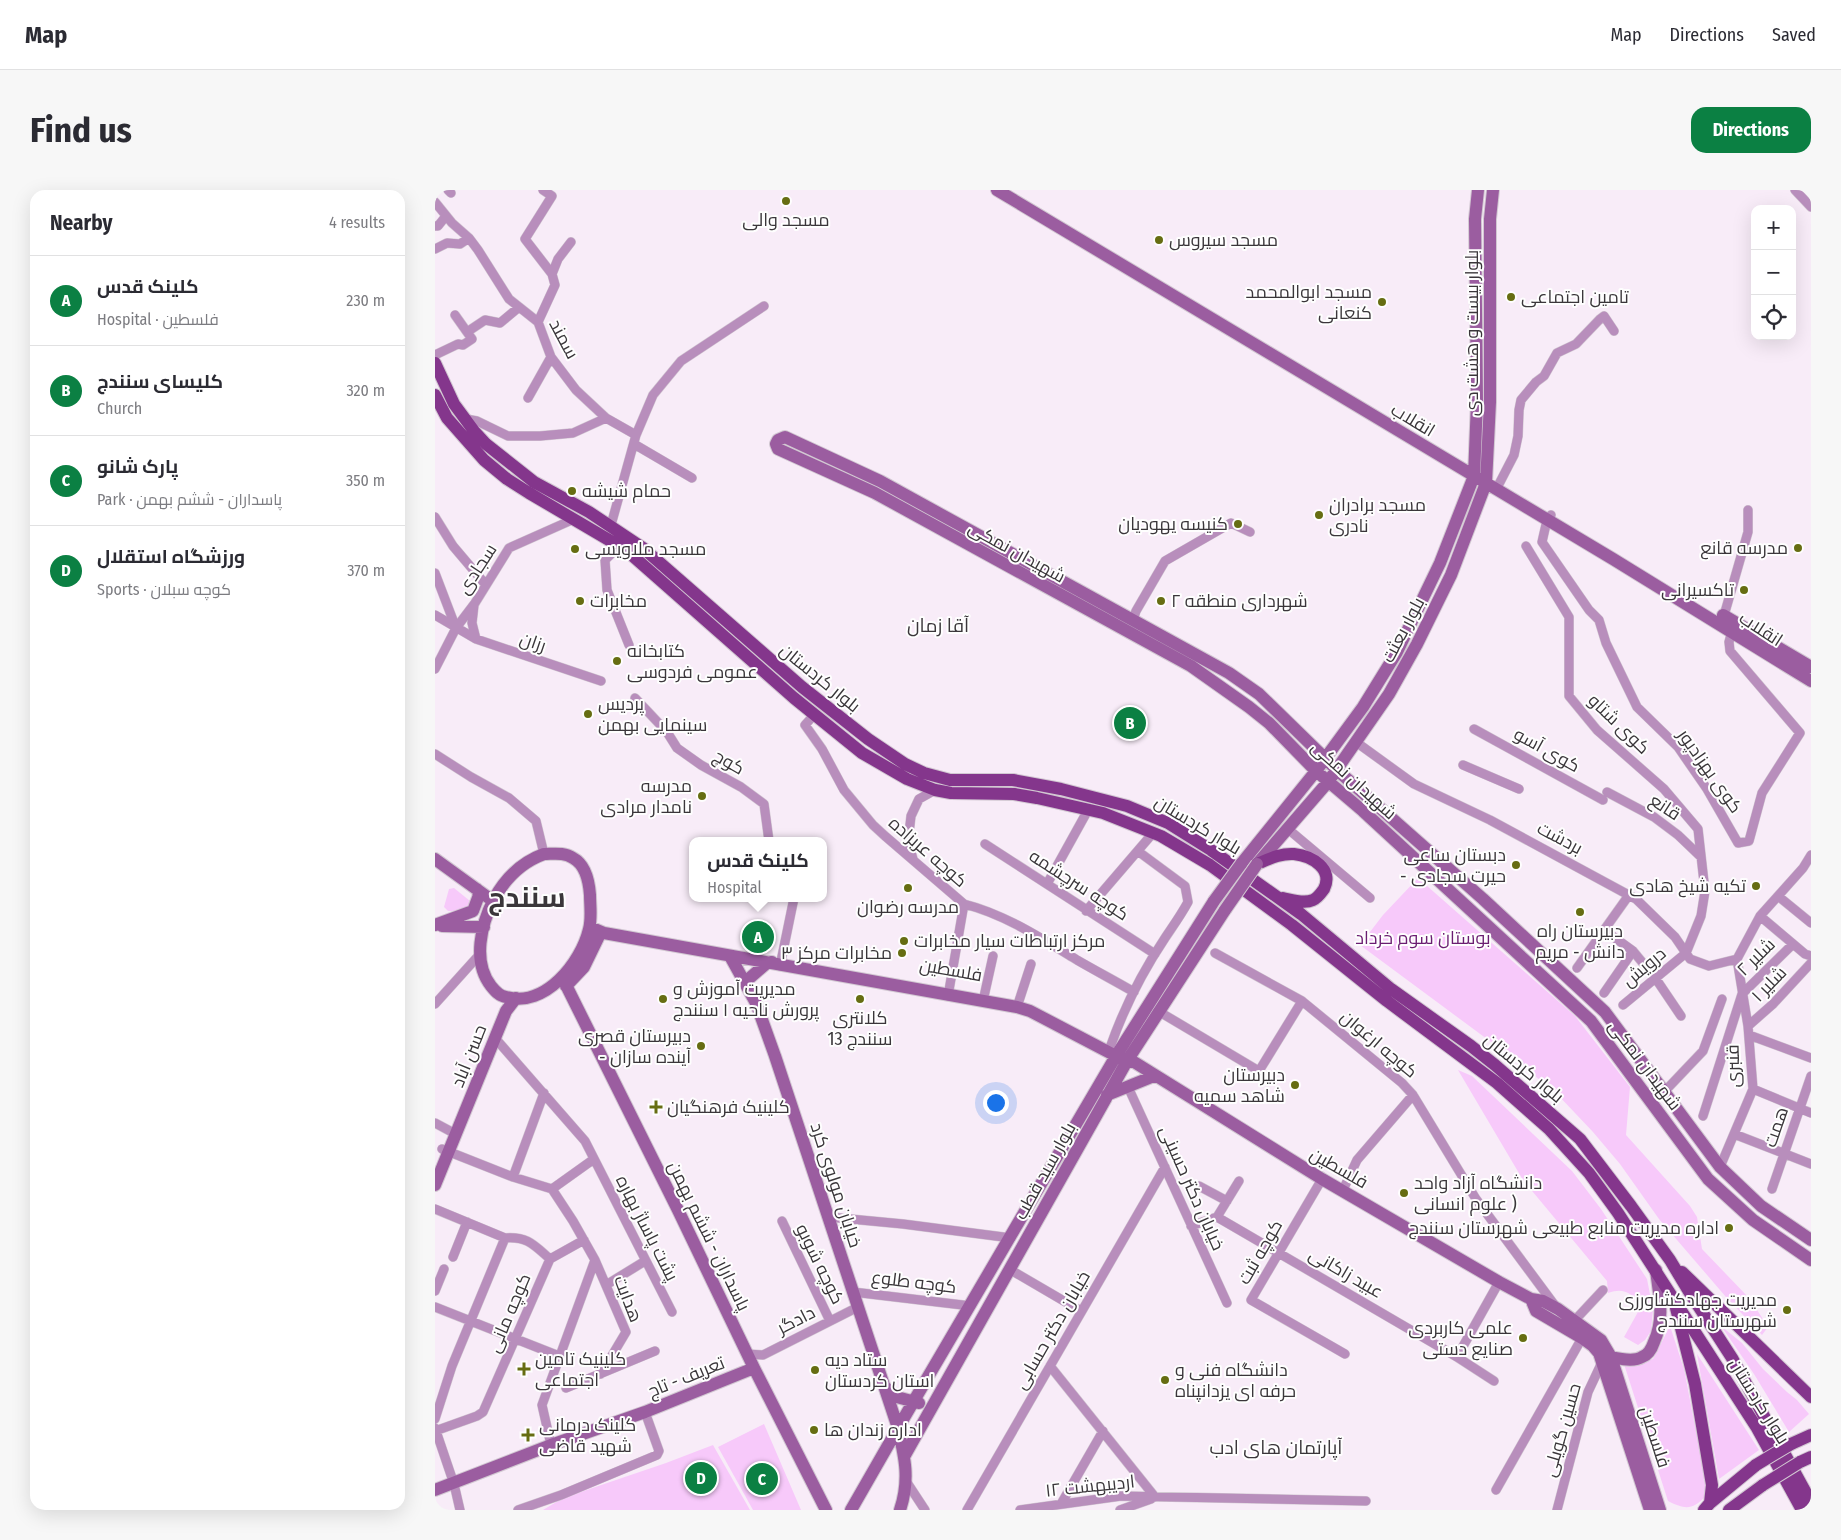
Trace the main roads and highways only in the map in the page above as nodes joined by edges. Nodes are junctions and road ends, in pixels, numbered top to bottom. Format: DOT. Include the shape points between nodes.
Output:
graph roads {
  1 [pos="997,190"];
  2 [pos="1010,190"];
  3 [pos="1478,190"];
  4 [pos="1493,190"];
  5 [pos="1475,292"];
  6 [pos="1490,292"];
  7 [pos="435,363"];
  8 [pos="435,395"];
  9 [pos="1480,477"];
  10 [pos="880,481"];
  11 [pos="875,493"];
  12 [pos="1549,517"];
  13 [pos="1133,620"];
  14 [pos="1726,624"];
  15 [pos="1129,633"];
  16 [pos="1811,667"];
  17 [pos="1811,681"];
  18 [pos="1325,759"];
  19 [pos="1337,770"];
  20 [pos="1316,771"];
  21 [pos="1328,782"];
  22 [pos="435,860"];
  23 [pos="1439,861"];
  24 [pos="1257,864"];
  25 [pos="1242,870"];
  26 [pos="1429,872"];
  27 [pos="1235,884"];
  28 [pos="477,889"];
  29 [pos="1276,896"];
  30 [pos="493,901"];
  31 [pos="435,926"];
  32 [pos="484,927"];
  33 [pos="596,930"];
  34 [pos="730,956"];
  35 [pos="776,963"];
  36 [pos="564,981"];
  37 [pos="745,982"];
  38 [pos="511,998"];
  39 [pos="1123,1055"];
  40 [pos="1154,1076"];
  41 [pos="1107,1095"];
  42 [pos="445,1150"];
  43 [pos="435,1165"];
  44 [pos="435,1185"];
  45 [pos="1811,1240"];
  46 [pos="1670,1260"];
  47 [pos="1811,1260"];
  48 [pos="1656,1270"];
  49 [pos="1673,1298"];
  50 [pos="1531,1299"];
  51 [pos="1661,1314"];
  52 [pos="1607,1359"];
  53 [pos="753,1368"];
  54 [pos="882,1382"];
  55 [pos="1811,1397"];
  56 [pos="914,1400"];
  57 [pos="930,1409"];
  58 [pos="899,1428"];
  59 [pos="1811,1435"];
  60 [pos="905,1455"];
  61 [pos="1807,1459"];
  62 [pos="435,1490"];
  63 [pos="1811,1502"];
  64 [pos="1707,1506"];
  65 [pos="826,1510"];
  66 [pos="851,1510"];
  67 [pos="900,1510"];
  68 [pos="1650,1510"];
  69 [pos="1660,1510"];
  70 [pos="1729,1510"];
  71 [pos="1803,1510"];
  1 -- 9 [label="main road, انقلاب"];
  2 -- 9 [label="main road, انقلاب"];
  3 -- 5 [label="main road, بلوار بیست و هشت دی"];
  4 -- 6 [label="main road, بلوار بیست و هشت دی"];
  5 -- 6 [label="main road"];
  5 -- 9 [label="main road, بلوار بیست و هشت دی"];
  6 -- 9 [label="main road, بلوار بیست و هشت دی" via="1490,402"];
  7 -- 25 [label="main road, بلوار کردستان" via="454,404 487,444 523,474 611,525 643,548 840,718 905,764 944,778 1029,782 1127,806 1168,823"];
  8 -- 27 [label="main road, بلوار کردستان" via="447,418 484,460 507,479 619,546 862,753 935,790 1014,794 1126,821 1185,850"];
  9 -- 12 [label="main road, انقلاب"];
  9 -- 12 [label="main road, انقلاب" via="1499,484"];
  9 -- 18 [label="main road, بلوار بعثت" via="1397,652"];
  9 -- 19 [label="main road, بلوار بعثت" via="1451,575 1389,694"];
  10 -- 11 [label="main road"];
  10 -- 11 [label="main road, شهیدان نمکی" via="785,437 777,442 778,449"];
  10 -- 13 [label="main road, شهیدان نمکی"];
  11 -- 15 [label="main road, شهیدان نمکی"];
  12 -- 14 [label="main road, انقلاب"];
  13 -- 15 [label="main road"];
  13 -- 18 [label="main road, شهیدان نمکی" via="1229,673 1259,694"];
  14 -- 16 [label="main road, انقلاب"];
  14 -- 17 [label="main road, انقلاب"];
  15 -- 20 [label="main road, شهیدان نمکی" via="1191,666 1249,706"];
  18 -- 19 [label="main road, شهیدان نمکی"];
  18 -- 20 [label="main road, بلوار بعثت"];
  19 -- 21 [label="main road, بلوار بعثت"];
  19 -- 23 [label="main road, شهیدان نمکی"];
  20 -- 21 [label="main road, شهیدان نمکی"];
  20 -- 25 [label="main road"];
  21 -- 24 [label="main road"];
  21 -- 26 [label="main road, شهیدان نمکی"];
  22 -- 28 [label="main road"];
  23 -- 26 [label="main road"];
  23 -- 45 [label="main road, شهیدان نمکی" via="1605,1012 1720,1167 1761,1206"];
  24 -- 29 [label="main road" via="1279,855 1294,854 1315,860 1322,866 1326,875 1325,885 1313,900 1299,902"];
  24 -- 39 [label="main road, بلوار سید قطب, bridge" via="1158,1011"];
  25 -- 27 [label="main road"];
  25 -- 29 [label="main road, بلوار کردستان"];
  25 -- 39 [label="main road, بلوار سید قطب, bridge" via="1214,901"];
  26 -- 47 [label="main road, شهیدان نمکی" via="1591,1021 1708,1179 1753,1220"];
  27 -- 48 [label="main road, بلوار کردستان" via="1497,1083 1549,1128 1589,1173"];
  28 -- 30 [label="main road"];
  28 -- 31 [label="main road" via="479,895 473,911"];
  29 -- 46 [label="main road, بلوار کردستان" via="1391,989 1477,1051 1580,1139"];
  30 -- 32 [label="main road"];
  30 -- 33 [label="main road" via="512,875 533,858 544,854 563,854 581,864 589,885"];
  31 -- 32 [label="main road"];
  32 -- 38 [label="main road" via="480,954 485,978 498,994"];
  33 -- 34 [label="main road, فلسطین"];
  33 -- 36 [label="main road" via="585,942"];
  34 -- 35 [label="main road, فلسطین"];
  34 -- 37 [label="main road, خیابان مولوی کرد"];
  35 -- 37 [label="main road"];
  35 -- 39 [label="main road, فلسطین" via="1018,1004"];
  36 -- 38 [label="main road" via="538,995"];
  36 -- 53 [label="main road, پاسداران - ششم بهمن"];
  37 -- 54 [label="main road, خیابان مولوی کرد" via="778,1064"];
  38 -- 42 [label="main road, حسن آباد"];
  38 -- 42 [label="main road, حسن آباد" via="450,1130"];
  39 -- 40 [label="main road, فلسطین"];
  39 -- 41 [label="main road, بلوار سید قطب"];
  39 -- 56 [label="main road, بلوار سید قطب"];
  40 -- 41 [label="main road"];
  40 -- 50 [label="main road, فلسطین" via="1322,1179"];
  41 -- 57 [label="main road, بلوار سید قطب"];
  42 -- 43 [label="main road, حسن آباد"];
  42 -- 44 [label="main road, حسن آباد"];
  46 -- 55 [label="main road"];
  46 -- 63 [label="main road, بلوار کردستان" via="1732,1358"];
  48 -- 49 [label="main road, بلوار کردستان"];
  48 -- 51 [label="main road"];
  49 -- 51 [label="main road"];
  49 -- 64 [label="main road" via="1695,1384 1712,1486"];
  49 -- 71 [label="main road, بلوار کردستان" via="1757,1428"];
  50 -- 52 [label="main road, فلسطین" via="1535,1311 1582,1338"];
  50 -- 52 [label="main road, فلسطین" via="1558,1309 1601,1340"];
  51 -- 52 [label="main road" via="1658,1334 1642,1358"];
  52 -- 68 [label="main road, فلسطین"];
  52 -- 69 [label="main road, فلسطین"];
  53 -- 62 [label="main road, تعریف - تاج"];
  53 -- 65 [label="main road, پاسداران - ششم بهمن"];
  54 -- 56 [label="main road" via="893,1396"];
  54 -- 58 [label="main road, خیابان مولوی کرد"];
  56 -- 57 [label="main road"];
  56 -- 58 [label="main road, بلوار سید قطب"];
  57 -- 60 [label="main road, بلوار سید قطب"];
  58 -- 60 [label="main road, خیابان مولوی کرد"];
  58 -- 66 [label="main road, بلوار سید قطب"];
  59 -- 64 [label="main road, bridge" via="1756,1465"];
  60 -- 67 [label="main road, خیابان مولوی کرد" via="906,1481"];
  61 -- 70 [label="main road, bridge"];
}
